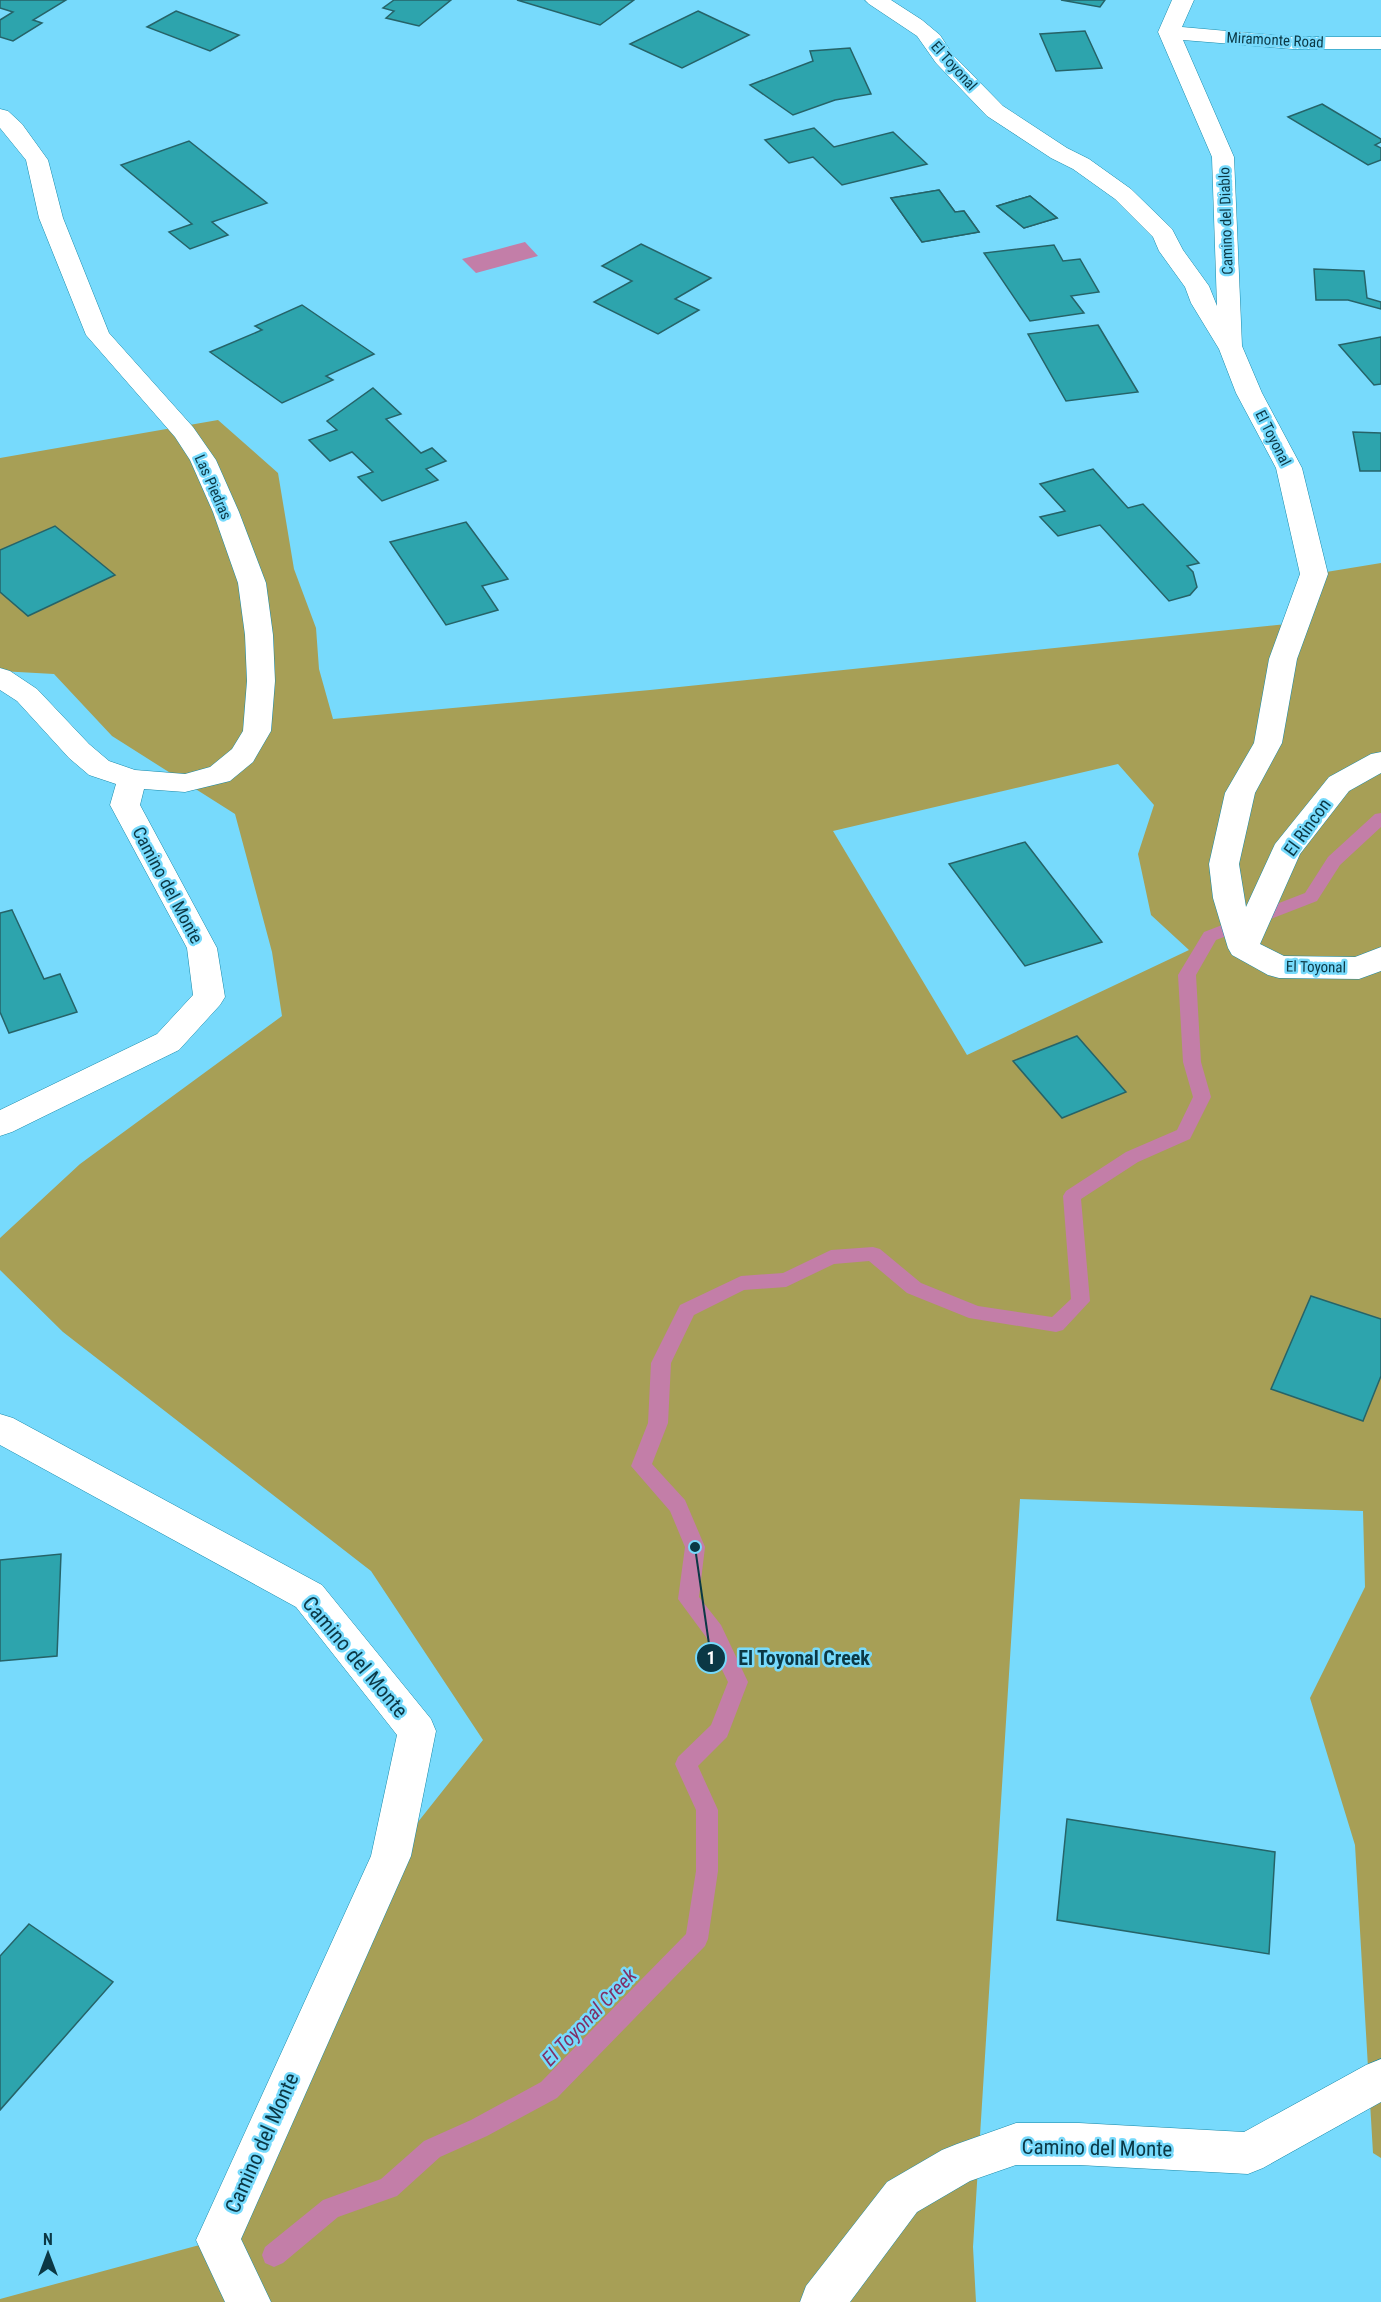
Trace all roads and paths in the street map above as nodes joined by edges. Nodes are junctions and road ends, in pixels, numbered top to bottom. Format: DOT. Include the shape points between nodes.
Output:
graph roads {
  1 [pos="876,0"];
  2 [pos="1183,0"];
  3 [pos="1169,32"];
  4 [pos="1381,44"];
  5 [pos="0,116"];
  6 [pos="1231,349"];
  7 [pos="0,677"];
  8 [pos="1381,761"];
  9 [pos="132,779"];
  10 [pos="1243,948"];
  11 [pos="1381,958"];
  12 [pos="0,1124"];
  13 [pos="0,1428"];
  14 [pos="1381,2079"];
  15 [pos="249,2302"];
  16 [pos="822,2302"];
  1 -- 6 [label="street, El Toyonal" via="906,17 995,111 1123,194 1164,234"];
  2 -- 3 [label="street"];
  3 -- 4 [label="street, Miramonte Road" via="1293,43"];
  3 -- 6 [label="street, Camino del Diablo" via="1223,157"];
  5 -- 9 [label="street, Las Piedras" via="37,160 51,218 98,335 184,432 203,460 252,583 261,681 257,731 243,755 220,774 185,783"];
  6 -- 10 [label="street, El Toyonal" via="1249,393 1289,468 1314,574 1283,659 1268,743 1240,793 1224,864 1228,898"];
  7 -- 9 [label="street, Las Piedras" via="27,695 99,768"];
  8 -- 10 [label="street, El Rincon" via="1339,784 1286,851"];
  9 -- 12 [label="street, Camino del Monte" via="125,805 202,948 209,997 168,1042"];
  10 -- 11 [label="street, El Toyonal" via="1280,967 1359,968"];
  13 -- 15 [label="street, Camino del Monte" via="309,1596 417,1731 391,1856 218,2240"];
  14 -- 16 [label="street, Camino del Monte" via="1248,2153 1016,2144 957,2165 902,2197"];
}
